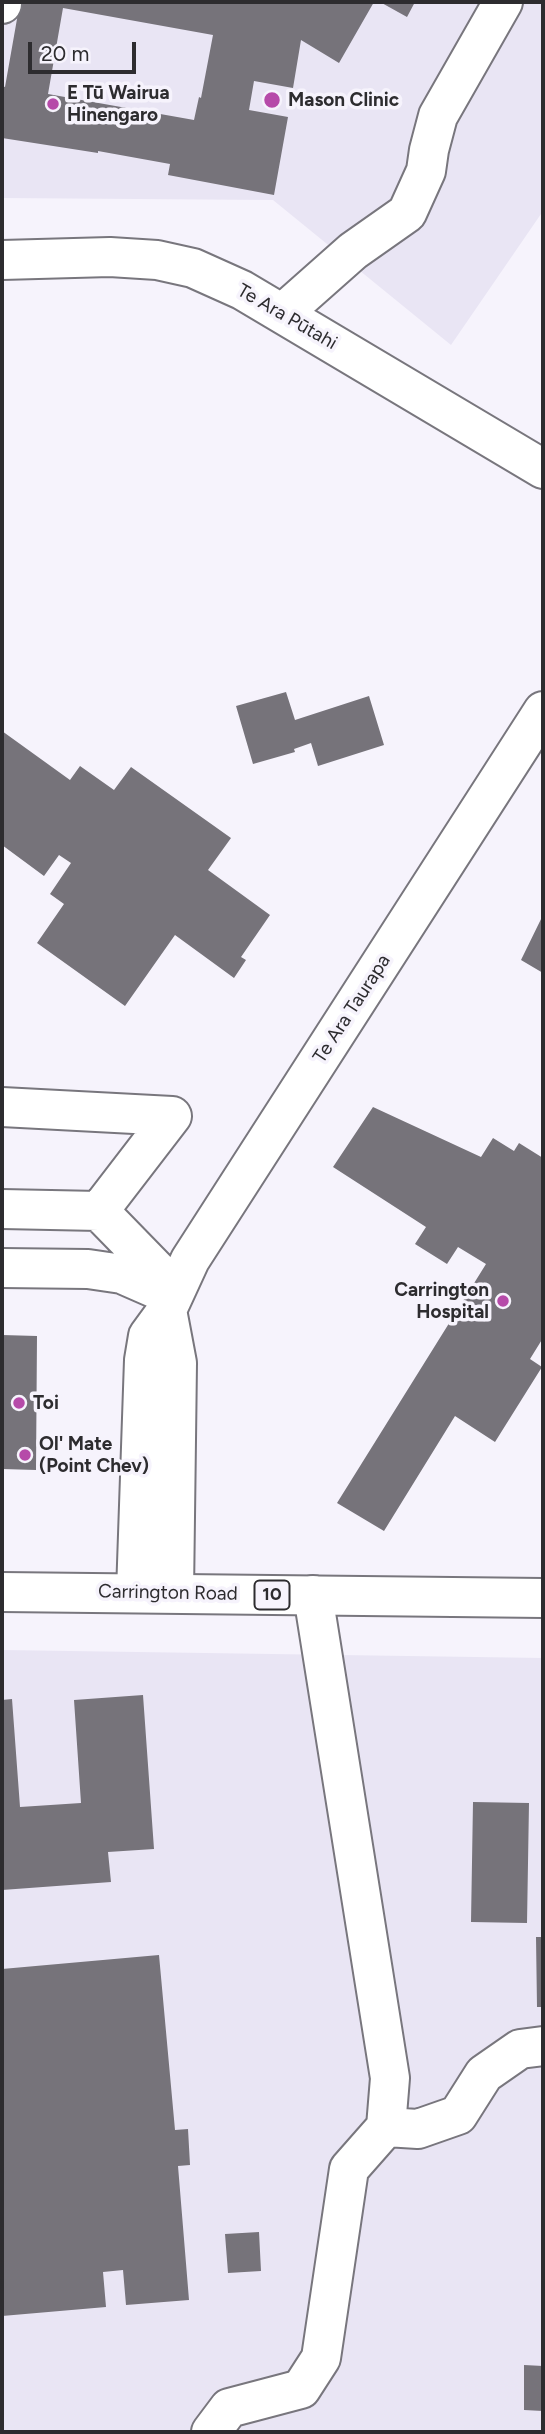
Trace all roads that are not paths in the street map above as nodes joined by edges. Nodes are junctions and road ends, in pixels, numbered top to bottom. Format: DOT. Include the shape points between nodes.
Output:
graph roads {
  1 [pos="503,2"];
  2 [pos="2,260"];
  3 [pos="283,313"];
  4 [pos="543,469"];
  5 [pos="543,710"];
  6 [pos="2,1107"];
  7 [pos="2,1209"];
  8 [pos="99,1211"];
  9 [pos="2,1268"];
  10 [pos="171,1299"];
  11 [pos="2,1592"];
  12 [pos="136,1593"];
  13 [pos="174,1593"];
  14 [pos="313,1595"];
  15 [pos="543,1598"];
  16 [pos="543,2046"];
  17 [pos="386,2127"];
  18 [pos="211,2432"];
  1 -- 3 [label="street" via="438,116 426,171 407,213 353,251"];
  2 -- 3 [label="street, Te Ara Pūtahi" via="157,260 193,268"];
  3 -- 4 [label="street, Te Ara Pūtahi"];
  5 -- 10 [label="street, Te Ara Taurapa" via="190,1260"];
  6 -- 8 [label="street" via="172,1116"];
  7 -- 8 [label="street"];
  8 -- 10 [label="street"];
  9 -- 10 [label="street" via="122,1274"];
  10 -- 12 [label="street, Te Ara Taurapa" via="148,1336 144,1360"];
  10 -- 13 [label="street" via="177,1363"];
  11 -- 12 [label="street, Carrington Road / 10"];
  12 -- 13 [label="street, Carrington Road / 10"];
  13 -- 14 [label="street, Carrington Road / 10"];
  14 -- 15 [label="street, Carrington Road / 10"];
  14 -- 17 [label="street" via="390,2078"];
  16 -- 17 [label="street" via="520,2049 484,2074 457,2115 418,2129"];
  17 -- 18 [label="street" via="349,2169 321,2358 301,2389 229,2408"];
}
